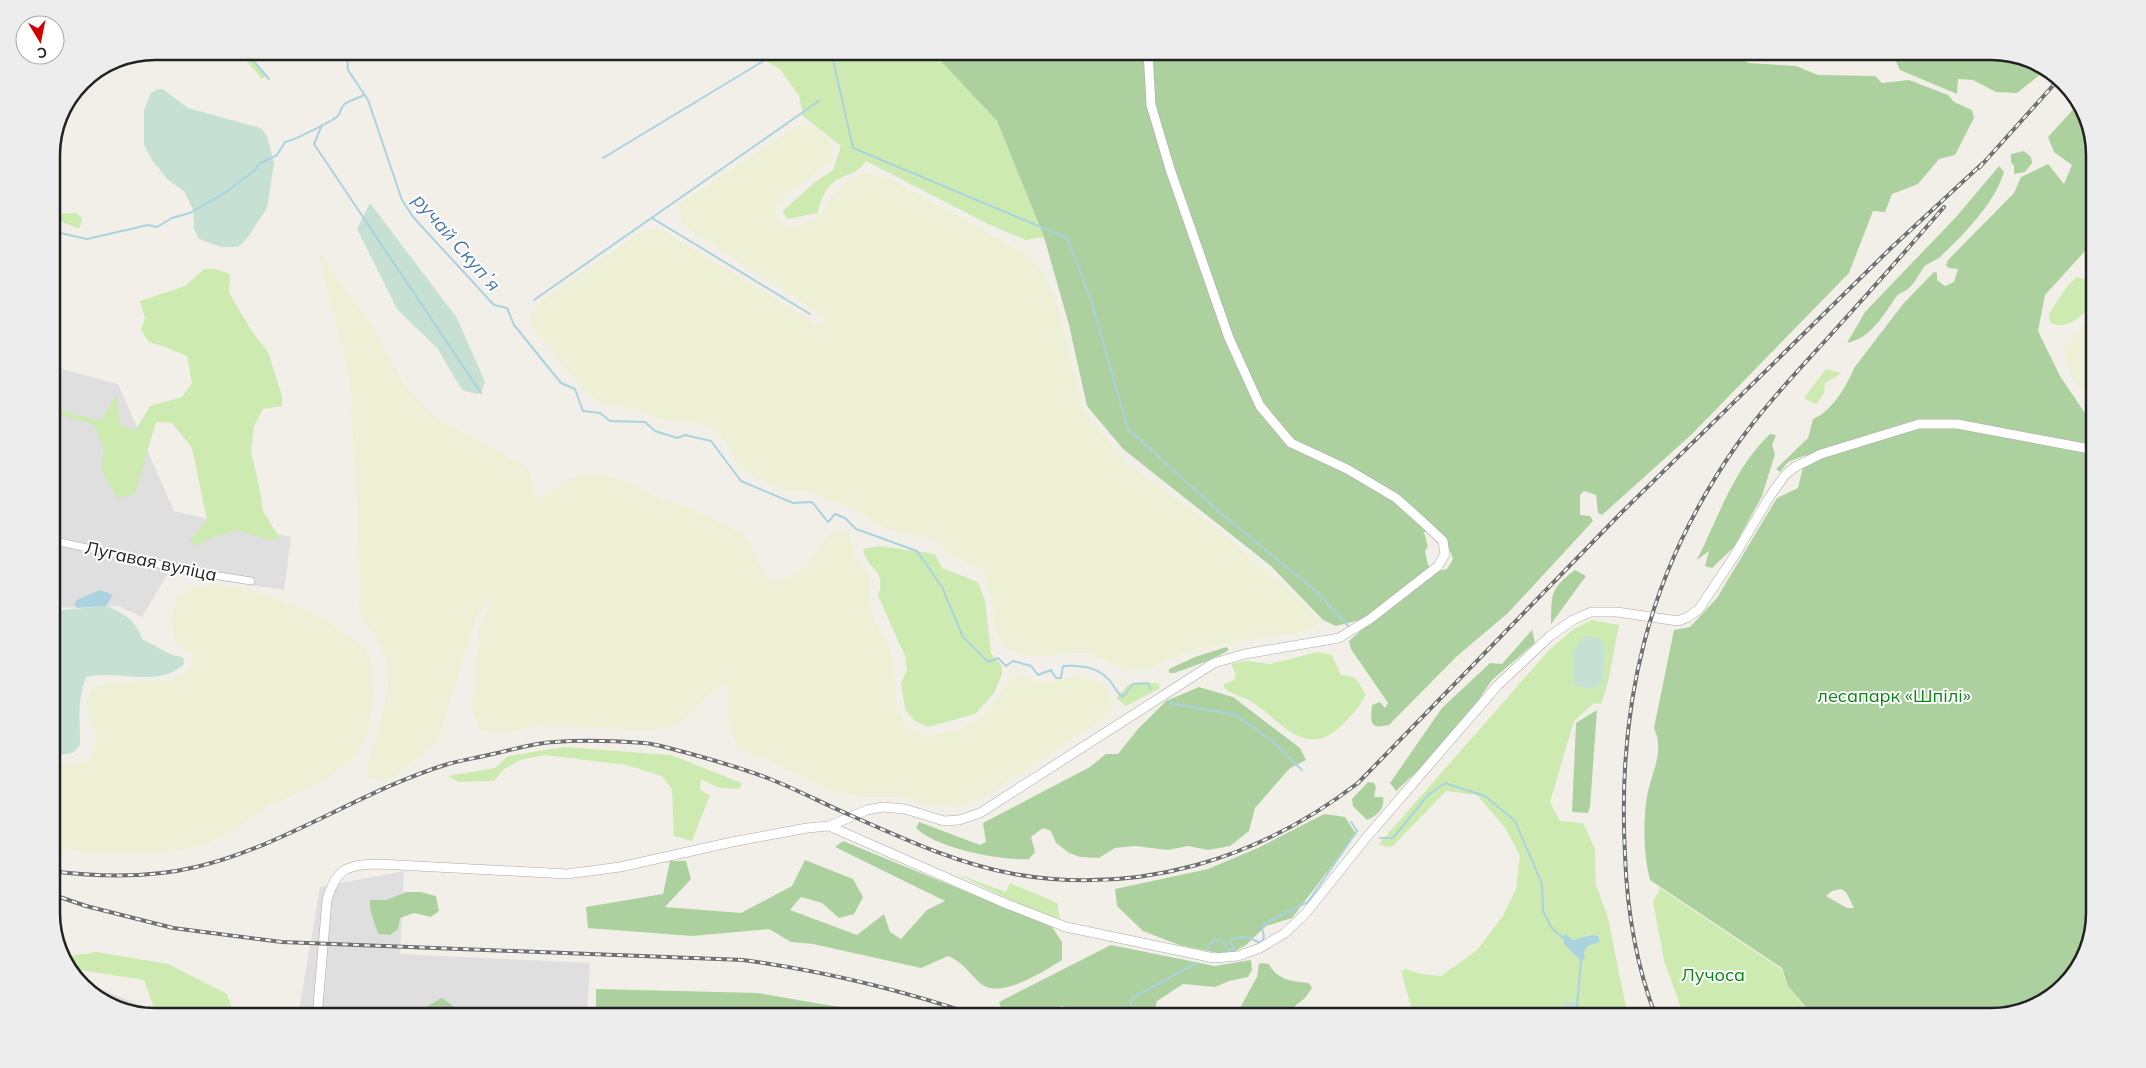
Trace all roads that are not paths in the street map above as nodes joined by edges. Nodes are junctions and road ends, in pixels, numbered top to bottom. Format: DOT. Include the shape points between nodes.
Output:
graph roads {
  1 [pos="1148,60"];
  2 [pos="2086,448"];
  3 [pos="60,542"];
  4 [pos="251,581"];
  5 [pos="829,826"];
  6 [pos="318,1008"];
  1 -- 5 [label="street" via="1151,105 1170,169 1229,338 1260,406 1291,443 1347,469 1396,498 1443,541 1445,554 1438,566 1340,638 1245,654 1214,663 980,813 944,821 905,809 883,807"];
  2 -- 5 [label="street" via="1957,424 1919,424 1821,454 1795,467 1770,496 1699,609 1678,621 1617,612 1591,612 1550,636 1497,686 1306,913 1284,933 1260,948 1238,956 1214,958 1066,927"];
  3 -- 4 [label="street, Лугавая вуліца" via="194,572"];
  5 -- 6 [label="street" via="732,842 620,867 567,874 363,864 339,872 327,900"];
}
